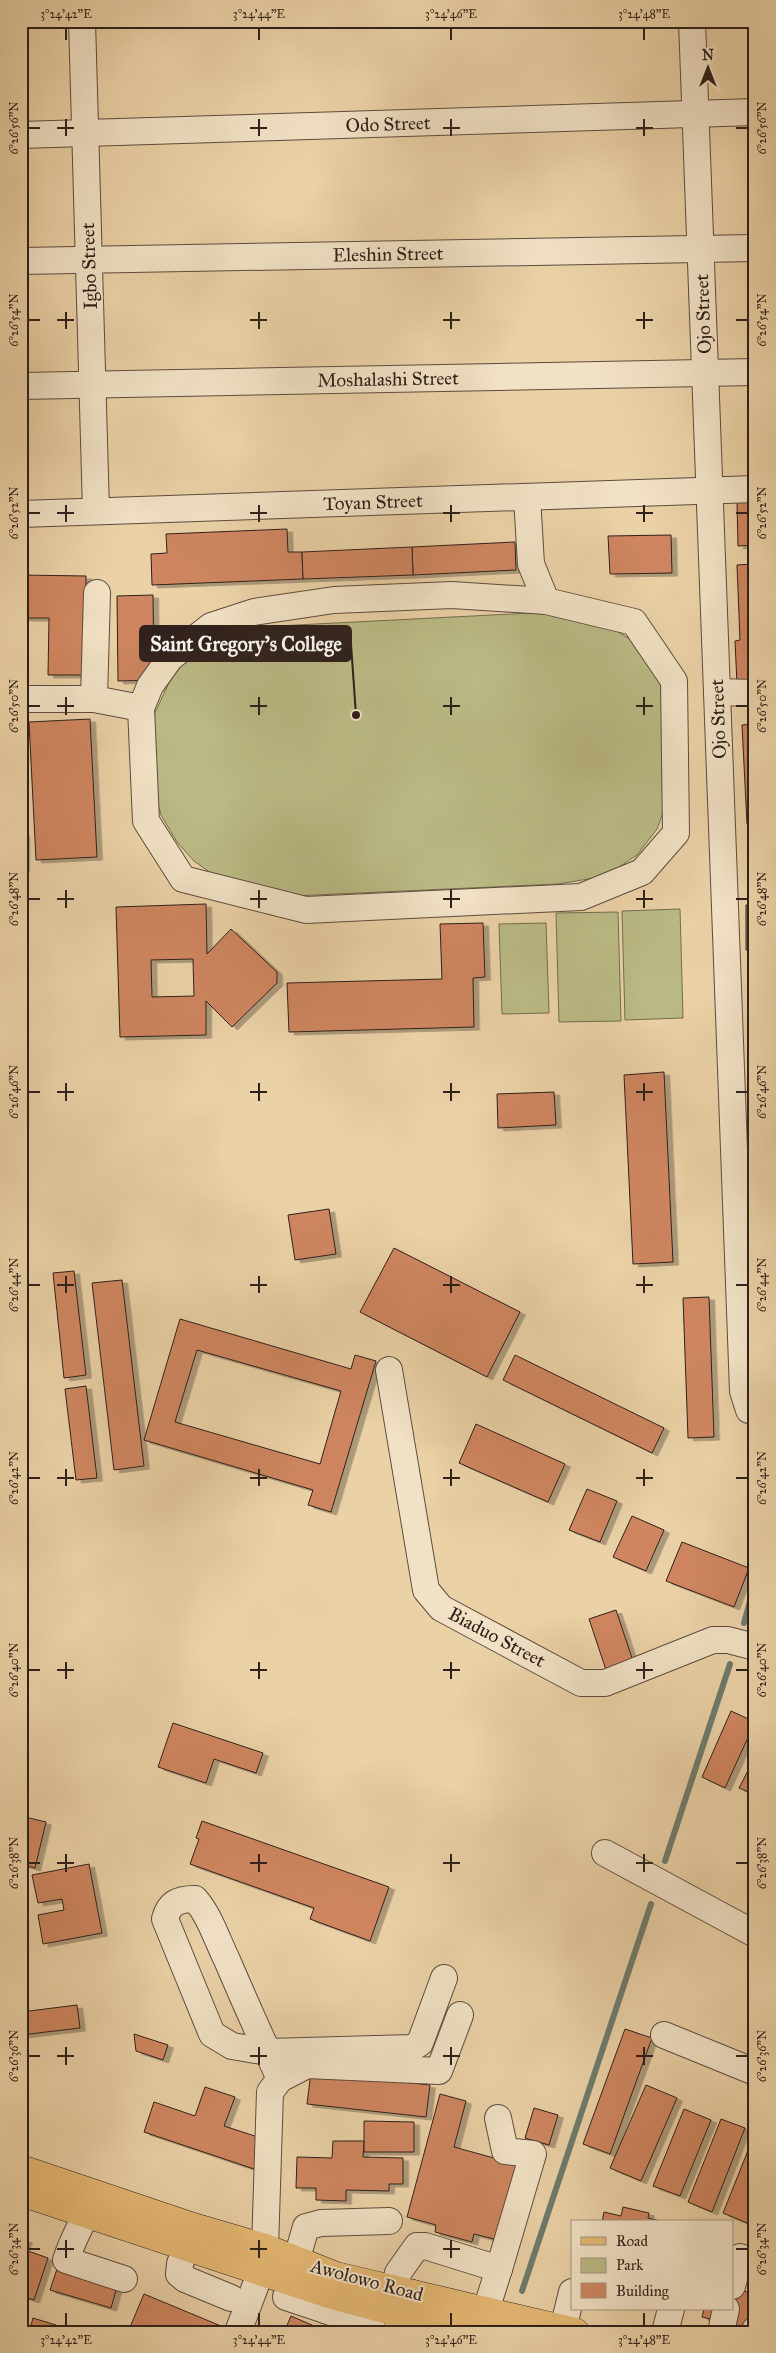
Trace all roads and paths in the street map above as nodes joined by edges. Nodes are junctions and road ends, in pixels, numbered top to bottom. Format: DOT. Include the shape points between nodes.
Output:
graph roads {
  1 [pos="82,21"];
  2 [pos="692,21"];
  3 [pos="755,112"];
  4 [pos="696,114"];
  5 [pos="85,133"];
  6 [pos="21,135"];
  7 [pos="755,248"];
  8 [pos="700,250"];
  9 [pos="89,258"];
  10 [pos="21,261"];
  11 [pos="755,372"];
  12 [pos="705,374"];
  13 [pos="92,384"];
  14 [pos="21,386"];
  15 [pos="755,489"];
  16 [pos="710,491"];
  17 [pos="526,496"];
  18 [pos="96,511"];
  19 [pos="21,514"];
  20 [pos="97,593"];
  21 [pos="546,601"];
  22 [pos="717,692"];
  23 [pos="755,693"];
  24 [pos="94,699"];
  25 [pos="21,700"];
  26 [pos="142,708"];
  27 [pos="389,1370"];
  28 [pos="755,1412"];
  29 [pos="755,1647"];
  30 [pos="605,1853"];
  31 [pos="755,1934"];
  32 [pos="444,1978"];
  33 [pos="460,2014"];
  34 [pos="664,2035"];
  35 [pos="268,2052"];
  36 [pos="755,2072"];
  37 [pos="280,2080"];
  38 [pos="498,2118"];
  39 [pos="21,2169"];
  40 [pos="21,2192"];
  41 [pos="91,2204"];
  42 [pos="389,2221"];
  43 [pos="189,2237"];
  44 [pos="263,2260"];
  45 [pos="296,2261"];
  46 [pos="755,2261"];
  47 [pos="499,2269"];
  48 [pos="124,2279"];
  49 [pos="734,2279"];
  50 [pos="330,2293"];
  51 [pos="231,2298"];
  52 [pos="286,2298"];
  53 [pos="571,2305"];
  54 [pos="726,2310"];
  55 [pos="396,2311"];
  56 [pos="478,2325"];
  57 [pos="569,2331"];
  58 [pos="238,2332"];
  59 [pos="721,2332"];
  1 -- 5 [label="street, Igbo Street"];
  2 -- 4 [label="street, Ojo Street"];
  3 -- 4 [label="street, Odo Street"];
  4 -- 5 [label="street, Odo Street"];
  4 -- 8 [label="street, Ojo Street"];
  5 -- 6 [label="street, Odo Street"];
  5 -- 9 [label="street, Igbo Street"];
  7 -- 8 [label="street, Eleshin Street"];
  8 -- 9 [label="street, Eleshin Street"];
  8 -- 12 [label="street, Ojo Street"];
  9 -- 10 [label="street, Eleshin Street"];
  9 -- 13 [label="street, Igbo Street"];
  11 -- 12 [label="street, Moshalashi Street"];
  12 -- 13 [label="street, Moshalashi Street"];
  12 -- 16 [label="street, Ojo Street"];
  13 -- 14 [label="street, Moshalashi Street"];
  13 -- 18 [label="street, Igbo Street"];
  15 -- 16 [label="street, Toyan Street"];
  16 -- 17 [label="street, Toyan Street"];
  16 -- 22 [label="street, Ojo Street"];
  17 -- 18 [label="street, Toyan Street"];
  17 -- 21 [label="street" via="531,564"];
  18 -- 19 [label="street, Toyan Street"];
  20 -- 24 [label="street"];
  21 -- 26 [label="street" via="452,596 334,600 254,612 210,626 170,658 150,686"];
  21 -- 26 [label="street" via="634,622 674,681 676,833 642,872 581,897 306,910 183,879 146,821"];
  22 -- 23 [label="street"];
  22 -- 28 [label="street, Ojo Street" via="743,1391 750,1410"];
  24 -- 25 [label="street"];
  24 -- 26 [label="street"];
  27 -- 29 [label="street, Biaduo Street" via="426,1590 442,1608 581,1683 605,1683 713,1640"];
  30 -- 31 [label="street"];
  32 -- 35 [label="street" via="420,2043 412,2048"];
  33 -- 37 [label="street" via="439,2071 307,2065"];
  34 -- 36 [label="street"];
  35 -- 35 [label="street" via="201,1906 195,1899 173,1903 165,1919 212,2034 242,2050"];
  35 -- 37 [label="street"];
  37 -- 44 [label="street" via="270,2092"];
  38 -- 47 [label="street" via="505,2151 533,2154"];
  39 -- 41 [label="main road, Awolowo Road"];
  40 -- 41 [label="main road, Awolowo Road"];
  41 -- 43 [label="main road, Awolowo Road"];
  41 -- 48 [label="street" via="73,2238 66,2260"];
  42 -- 45 [label="street" via="321,2223 306,2227"];
  43 -- 44 [label="main road, Awolowo Road"];
  43 -- 51 [label="street" via="179,2274"];
  44 -- 45 [label="main road, Awolowo Road"];
  44 -- 50 [label="main road, Awolowo Road"];
  44 -- 58 [label="street"];
  45 -- 50 [label="main road, Awolowo Road"];
  46 -- 49 [label="street" via="740,2257"];
  47 -- 55 [label="street" via="417,2246 398,2274"];
  47 -- 56 [label="street"];
  50 -- 52 [label="street"];
  50 -- 55 [label="main road, Awolowo Road"];
  53 -- 57 [label="street"];
  54 -- 59 [label="street"];
  55 -- 56 [label="main road, Awolowo Road"];
  56 -- 57 [label="main road, Awolowo Road"];
}
